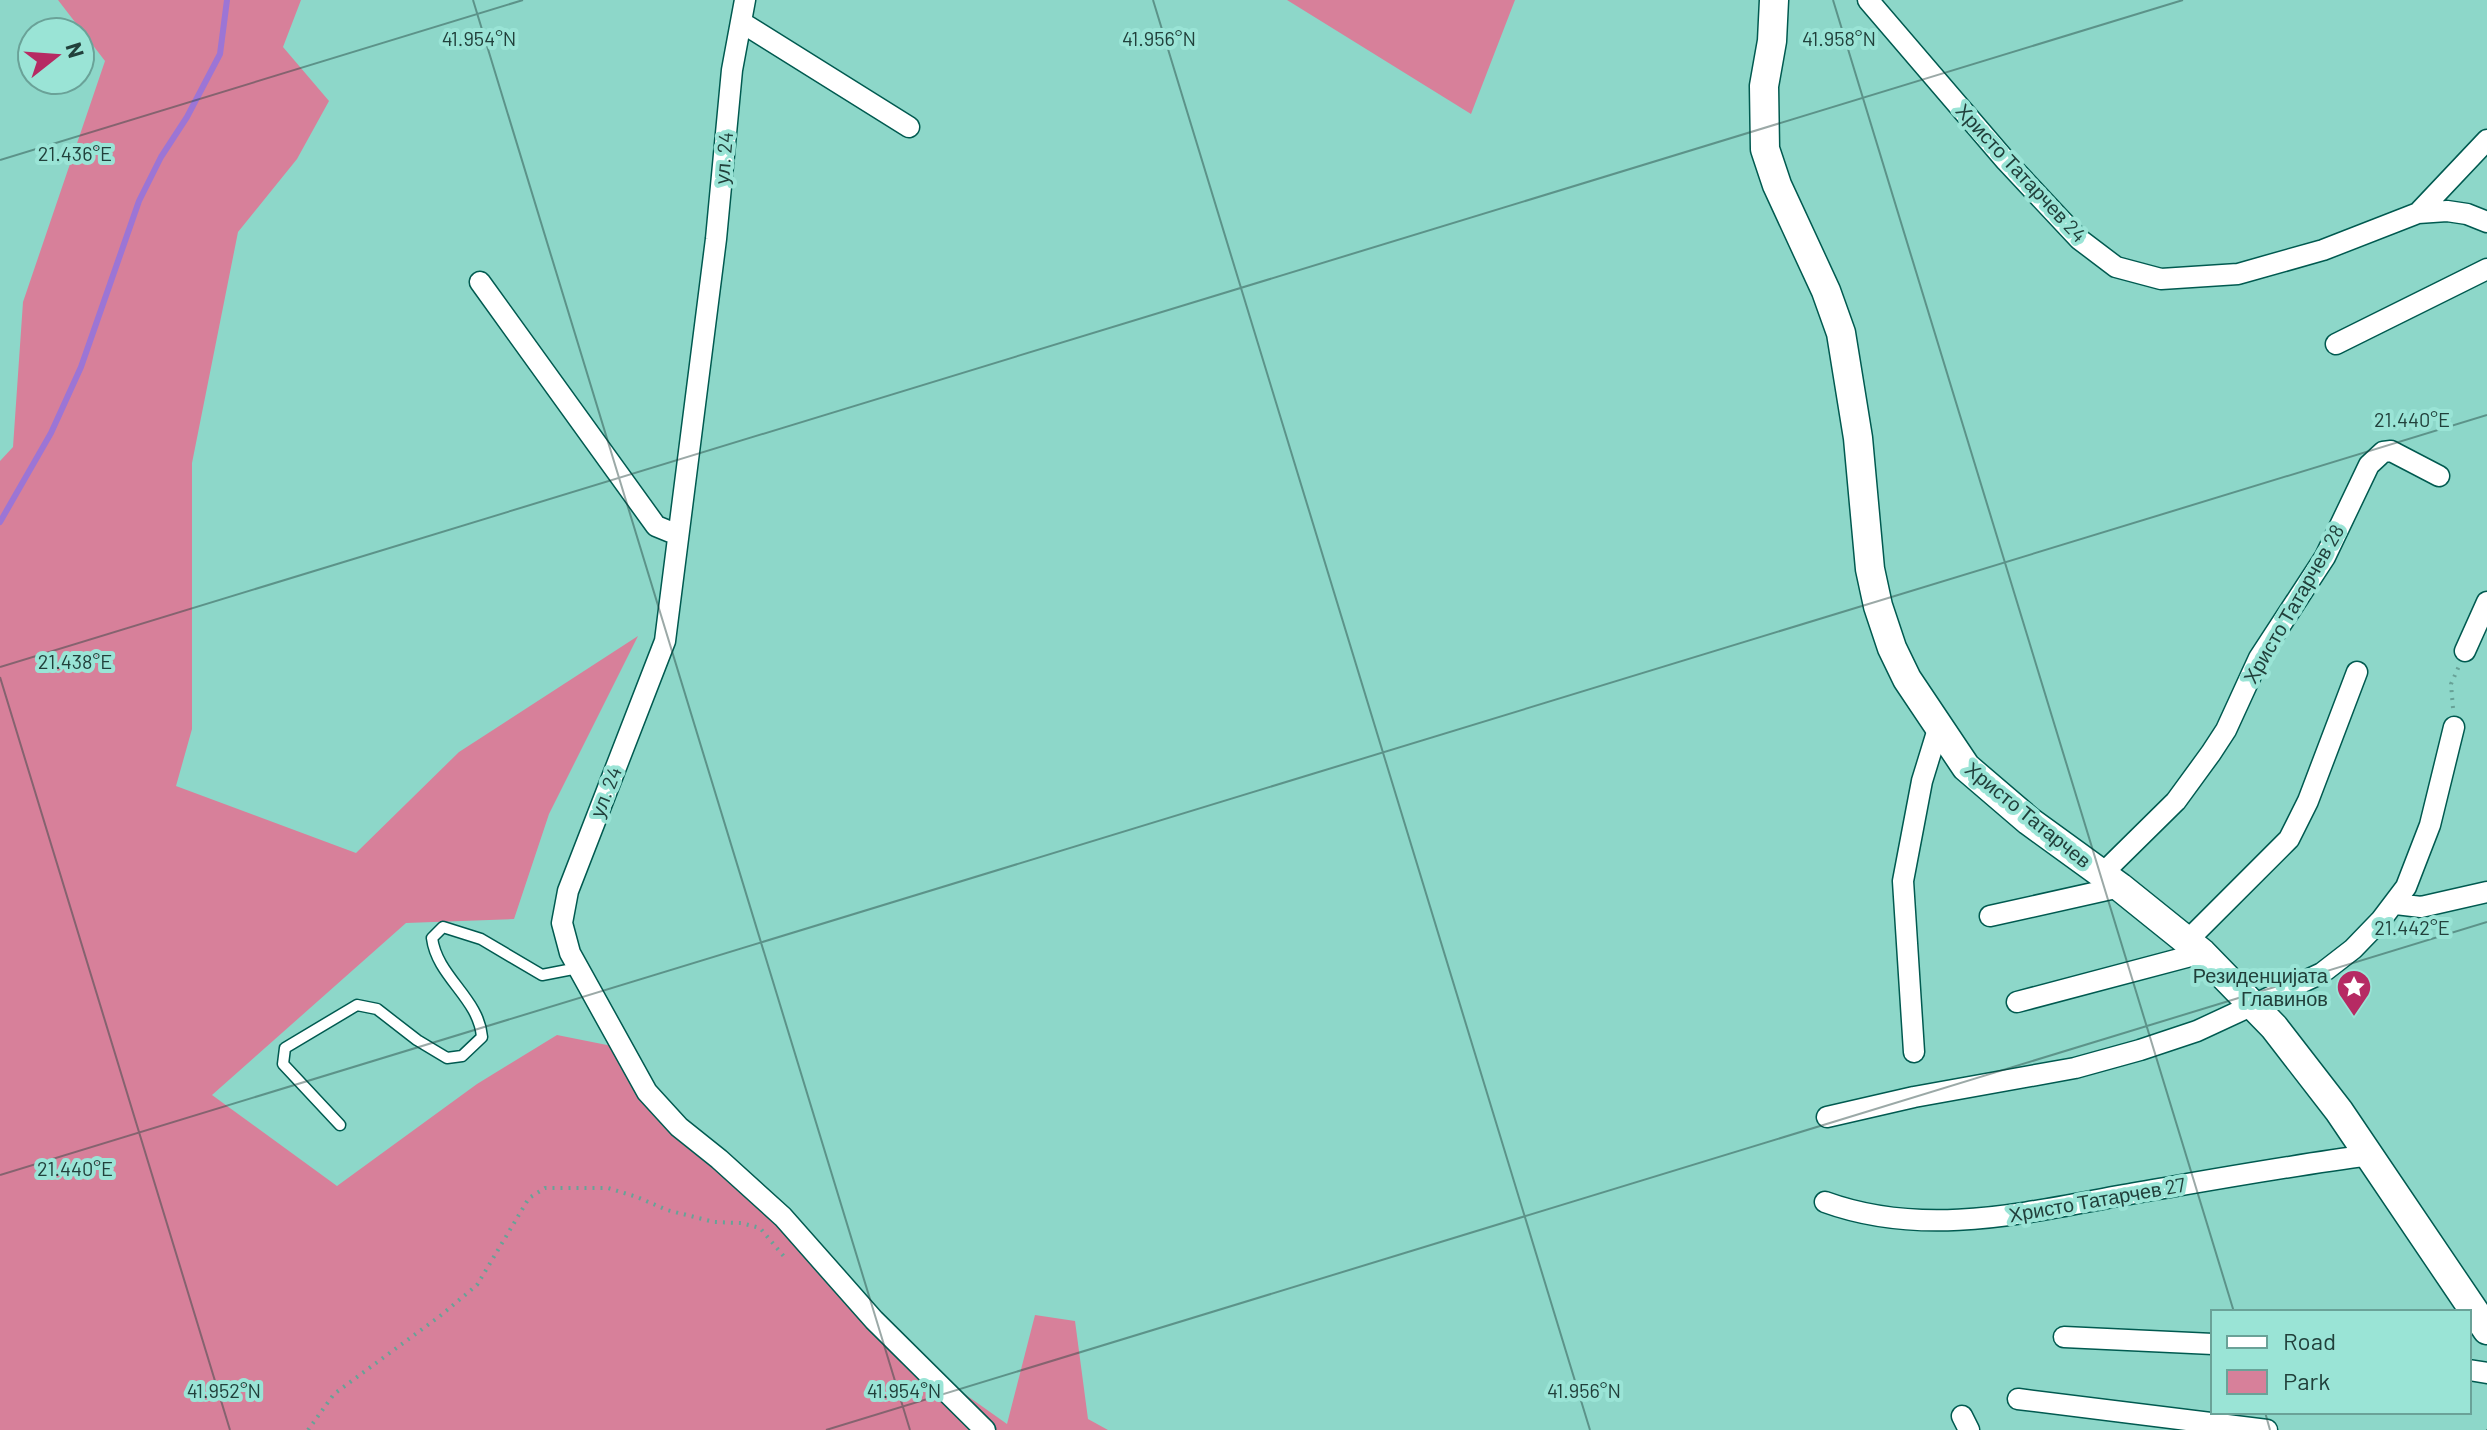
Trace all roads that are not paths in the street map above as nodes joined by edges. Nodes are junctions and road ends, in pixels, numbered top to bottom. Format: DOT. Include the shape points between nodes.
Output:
graph roads {
  1 [pos="745,0"];
  2 [pos="1774,0"];
  3 [pos="1868,0"];
  4 [pos="741,22"];
  5 [pos="909,127"];
  6 [pos="2487,140"];
  7 [pos="2418,213"];
  8 [pos="2487,222"];
  9 [pos="2487,269"];
  10 [pos="480,282"];
  11 [pos="2336,344"];
  12 [pos="2439,476"];
  13 [pos="678,535"];
  14 [pos="2487,602"];
  15 [pos="2465,651"];
  16 [pos="2357,672"];
  17 [pos="2454,727"];
  18 [pos="1938,729"];
  19 [pos="2110,881"];
  20 [pos="2487,892"];
  21 [pos="2396,904"];
  22 [pos="1990,916"];
  23 [pos="2194,948"];
  24 [pos="578,968"];
  25 [pos="2017,1002"];
  26 [pos="2253,1005"];
  27 [pos="1914,1052"];
  28 [pos="1827,1117"];
  29 [pos="340,1125"];
  30 [pos="2370,1155"];
  31 [pos="1825,1202"];
  32 [pos="2487,1330"];
  33 [pos="2064,1337"];
  34 [pos="2211,1344"];
  35 [pos="2018,1399"];
  36 [pos="985,1430"];
  37 [pos="2267,1430"];
  1 -- 4 [label="street, ул. 24"];
  2 -- 18 [label="main road, Христо Татарчев" via="1764,86 1765,149 1841,333 1878,606 1907,679"];
  3 -- 7 [label="street, Христо Татарчев 24" via="2079,239 2116,267 2161,279 2238,274 2323,250"];
  4 -- 5 [label="street"];
  4 -- 13 [label="street, ул. 24"];
  6 -- 7 [label="street"];
  7 -- 8 [label="street, Христо Татарчев 24" via="2447,211"];
  9 -- 11 [label="street"];
  10 -- 13 [label="street" via="656,526"];
  12 -- 19 [label="street, Христо Татарчев 28" via="2391,451 2369,465 2325,557 2259,658 2226,730"];
  13 -- 24 [label="street, ул. 24" via="665,641 568,891 562,923"];
  14 -- 15 [label="street"];
  16 -- 23 [label="street" via="2330,750 2289,839"];
  17 -- 21 [label="street" via="2430,825"];
  18 -- 19 [label="main road, Христо Татарчев" via="1966,767"];
  18 -- 27 [label="street" via="1903,881"];
  19 -- 22 [label="street"];
  19 -- 23 [label="main road, Христо Татарчев"];
  20 -- 21 [label="street" via="2421,907"];
  21 -- 26 [label="street" via="2322,973"];
  23 -- 25 [label="street"];
  23 -- 26 [label="main road, Христо Татарчев"];
  24 -- 29 [label="lane" via="542,975 481,939 443,927 432,938 434,954 480,1020 482,1037 462,1056 447,1058 377,1009 357,1005 285,1048 283,1064"];
  24 -- 36 [label="street, ул. 24" via="647,1092 679,1127 783,1217 874,1320"];
  26 -- 28 [label="street" via="2197,1031 2075,1068"];
  26 -- 30 [label="main road, Христо Татарчев" via="2314,1076"];
  30 -- 31 [label="street, Христо Татарчев 27" via="1984,1220 1919,1222 1857,1214"];
  30 -- 32 [label="main road, Христо Татарчев"];
  33 -- 34 [label="street"];
  35 -- 37 [label="street"];
}
